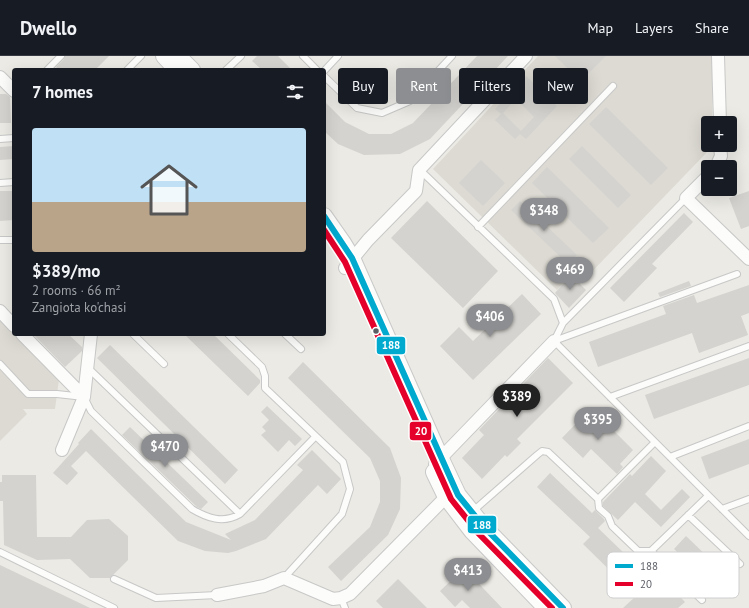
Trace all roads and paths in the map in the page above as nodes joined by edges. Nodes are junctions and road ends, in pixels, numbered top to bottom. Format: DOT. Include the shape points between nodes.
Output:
graph roads {
  1 [pos="61,56"];
  2 [pos="141,56"];
  3 [pos="164,56"];
  4 [pos="178,56"];
  5 [pos="240,56"];
  6 [pos="303,56"];
  7 [pos="338,56"];
  8 [pos="452,56"];
  9 [pos="526,56"];
  10 [pos="718,56"];
  11 [pos="49,68"];
  12 [pos="129,68"];
  13 [pos="175,68"];
  14 [pos="190,68"];
  15 [pos="228,68"];
  16 [pos="316,68"];
  17 [pos="326,69"];
  18 [pos="326,78"];
  19 [pos="613,86"];
  20 [pos="720,116"];
  21 [pos="12,138"];
  22 [pos="0,139"];
  23 [pos="419,170"];
  24 [pos="12,182"];
  25 [pos="0,183"];
  26 [pos="701,183"];
  27 [pos="686,198"];
  28 [pos="326,219"];
  29 [pos="478,227"];
  30 [pos="326,235"];
  31 [pos="0,240"];
  32 [pos="12,240"];
  33 [pos="749,258"];
  34 [pos="348,263"];
  35 [pos="738,274"];
  36 [pos="562,323"];
  37 [pos="24,336"];
  38 [pos="92,336"];
  39 [pos="135,336"];
  40 [pos="230,336"];
  41 [pos="287,336"];
  42 [pos="554,341"];
  43 [pos="749,346"];
  44 [pos="301,349"];
  45 [pos="164,364"];
  46 [pos="0,365"];
  47 [pos="87,367"];
  48 [pos="84,397"];
  49 [pos="610,397"];
  50 [pos="749,426"];
  51 [pos="315,437"];
  52 [pos="655,442"];
  53 [pos="62,450"];
  54 [pos="670,457"];
  55 [pos="436,463"];
  56 [pos="708,496"];
  57 [pos="446,497"];
  58 [pos="598,499"];
  59 [pos="749,499"];
  60 [pos="722,509"];
  61 [pos="472,512"];
  62 [pos="240,514"];
  63 [pos="688,515"];
  64 [pos="749,536"];
  65 [pos="651,551"];
  66 [pos="0,552"];
  67 [pos="727,552"];
  68 [pos="284,578"];
  69 [pos="114,579"];
  70 [pos="217,595"];
  71 [pos="343,603"];
  72 [pos="114,608"];
  73 [pos="546,608"];
  74 [pos="563,608"];
  1 -- 11 [label="lane"];
  2 -- 12 [label="lane"];
  3 -- 13 [label="main road"];
  4 -- 14 [label="main road"];
  5 -- 15 [label="lane"];
  6 -- 16 [label="lane"];
  7 -- 17 [label="lane"];
  8 -- 18 [label="lane" via="410,101 382,112 357,108"];
  9 -- 23 [label="street"];
  10 -- 20 [label="street"];
  19 -- 29 [label="lane"];
  21 -- 22 [label="lane"];
  23 -- 29 [label="lane"];
  23 -- 34 [label="street" via="416,191"];
  24 -- 25 [label="lane"];
  26 -- 27 [label="street"];
  27 -- 33 [label="street"];
  27 -- 36 [label="lane"];
  28 -- 34 [label="main road" via="344,243"];
  29 -- 36 [label="lane" via="554,299"];
  30 -- 34 [label="main road"];
  31 -- 32 [label="lane"];
  34 -- 55 [label="main road"];
  35 -- 42 [label="lane"];
  36 -- 42 [label="lane"];
  37 -- 48 [label="street"];
  38 -- 47 [label="street"];
  39 -- 45 [label="lane"];
  40 -- 51 [label="lane" via="262,367 265,388"];
  41 -- 44 [label="lane"];
  42 -- 49 [label="lane"];
  42 -- 55 [label="street"];
  43 -- 49 [label="lane"];
  46 -- 48 [label="lane" via="28,394"];
  47 -- 48 [label="street"];
  47 -- 62 [label="lane"];
  48 -- 53 [label="street"];
  48 -- 62 [label="lane" via="91,411 192,509 203,516 215,519 234,518"];
  49 -- 52 [label="lane"];
  50 -- 54 [label="lane"];
  51 -- 62 [label="lane"];
  51 -- 68 [label="lane" via="343,462 350,489 342,514"];
  52 -- 54 [label="lane"];
  52 -- 58 [label="lane"];
  54 -- 56 [label="lane"];
  55 -- 57 [label="main road"];
  55 -- 61 [label="main road"];
  56 -- 60 [label="lane"];
  56 -- 63 [label="lane"];
  57 -- 71 [label="street"];
  57 -- 73 [label="main road" via="472,531"];
  58 -- 61 [label="lane" via="553,456 542,451"];
  58 -- 65 [label="lane" via="599,508 608,516 612,526 638,551"];
  59 -- 60 [label="lane"];
  60 -- 64 [label="lane"];
  61 -- 74 [label="main road"];
  63 -- 65 [label="lane"];
  63 -- 67 [label="lane"];
  66 -- 72 [label="lane"];
  68 -- 70 [label="street" via="264,586"];
  68 -- 71 [label="street"];
  69 -- 70 [label="lane" via="156,598"];
}
